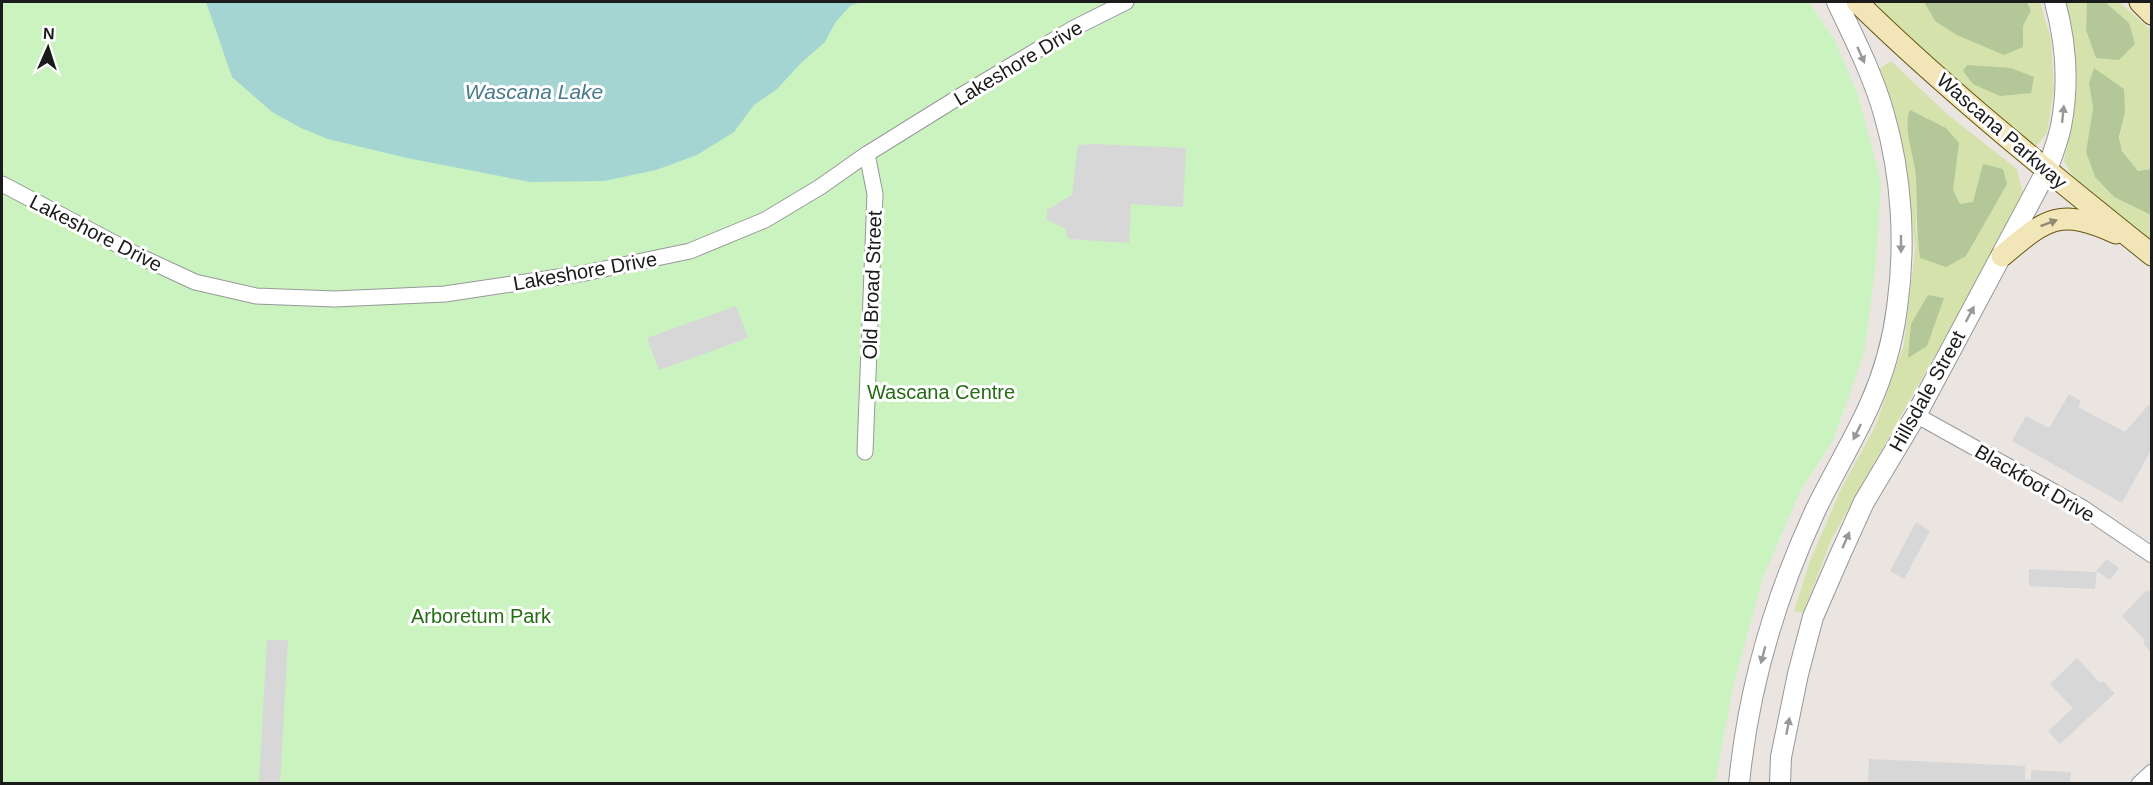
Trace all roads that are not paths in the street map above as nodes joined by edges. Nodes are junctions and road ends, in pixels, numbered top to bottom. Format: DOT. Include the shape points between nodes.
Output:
graph roads {
  1 [pos="1126,2"];
  2 [pos="1837,2"];
  3 [pos="1857,2"];
  4 [pos="2055,2"];
  5 [pos="2140,2"];
  6 [pos="2151,14"];
  7 [pos="867,154"];
  8 [pos="2047,170"];
  9 [pos="2,184"];
  10 [pos="2144,249"];
  11 [pos="2002,256"];
  12 [pos="1916,415"];
  13 [pos="866,452"];
  14 [pos="2151,555"];
  15 [pos="2151,772"];
  16 [pos="1738,783"];
  17 [pos="1780,783"];
  18 [pos="2139,783"];
  1 -- 7 [label="street, Lakeshore Drive" via="1074,28"];
  2 -- 16 [label="street, one-way" via="1884,113 1893,153 1901,211 1897,309 1871,402 1816,509 1768,634 1753,691"];
  3 -- 8 [label="main road, Wascana Parkway"];
  8 -- 4 [label="street, Hillsdale Street, one-way" via="2061,126 2065,93 2066,62"];
  5 -- 6 [label="main road"];
  7 -- 9 [label="street, Lakeshore Drive" via="765,220 690,251 585,273 445,294 335,299 256,296 195,282"];
  7 -- 13 [label="street, Old Broad Street" via="875,194"];
  8 -- 10 [label="main road, Wascana Parkway"];
  8 -- 11 [label="street, Hillsdale Street"];
  11 -- 10 [label="main road, one-way" via="2033,230 2061,219 2098,225"];
  12 -- 11 [label="street, Hillsdale Street, one-way"];
  12 -- 14 [label="street, Blackfoot Drive" via="2083,508"];
  17 -- 12 [label="street, Hillsdale Street, one-way" via="1798,674 1813,617 1864,502"];
  15 -- 18 [label="street"];
}
